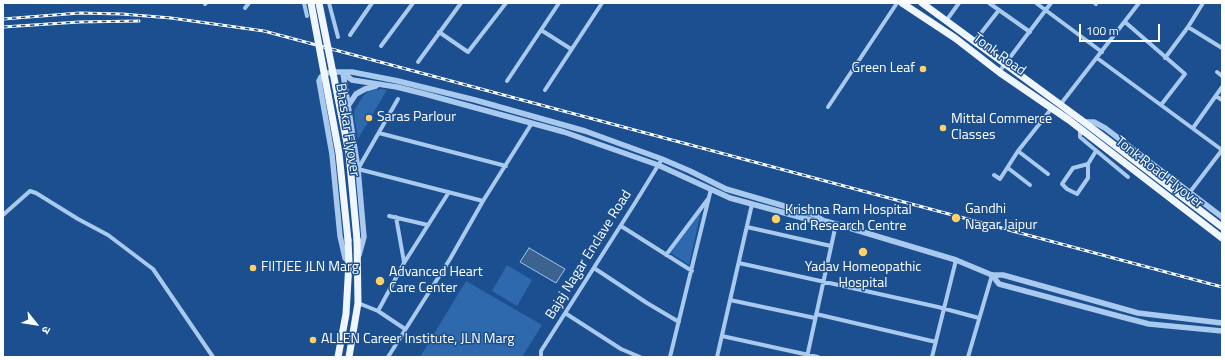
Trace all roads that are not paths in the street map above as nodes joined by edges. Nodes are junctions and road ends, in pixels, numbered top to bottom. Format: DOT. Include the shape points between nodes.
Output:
graph roads {
  1 [pos="248,3"];
  2 [pos="304,3"];
  3 [pos="311,3"];
  4 [pos="320,3"];
  5 [pos="372,3"];
  6 [pos="413,3"];
  7 [pos="460,3"];
  8 [pos="506,3"];
  9 [pos="559,3"];
  10 [pos="602,3"];
  11 [pos="897,3"];
  12 [pos="902,3"];
  13 [pos="922,3"];
  14 [pos="959,3"];
  15 [pos="989,3"];
  16 [pos="1036,3"];
  17 [pos="1051,3"];
  18 [pos="1139,3"];
  19 [pos="1203,3"];
  20 [pos="330,4"];
  21 [pos="245,8"];
  22 [pos="999,10"];
  23 [pos="1046,10"];
  24 [pos="307,16"];
  25 [pos="946,21"];
  26 [pos="1125,22"];
  27 [pos="1188,27"];
  28 [pos="541,30"];
  29 [pos="439,32"];
  30 [pos="1030,32"];
  31 [pos="350,35"];
  32 [pos="338,37"];
  33 [pos="974,42"];
  34 [pos="381,46"];
  35 [pos="1222,48"];
  36 [pos="572,49"];
  37 [pos="1102,52"];
  38 [pos="1097,58"];
  39 [pos="1165,58"];
  40 [pos="418,62"];
  41 [pos="1005,65"];
  42 [pos="999,72"];
  43 [pos="1216,72"];
  44 [pos="343,73"];
  45 [pos="1222,76"];
  46 [pos="507,81"];
  47 [pos="381,85"];
  48 [pos="1222,87"];
  49 [pos="545,90"];
  50 [pos="1216,96"];
  51 [pos="398,99"];
  52 [pos="1222,100"];
  53 [pos="1060,105"];
  54 [pos="1161,105"];
  55 [pos="348,106"];
  56 [pos="828,107"];
  57 [pos="1052,108"];
  58 [pos="532,123"];
  59 [pos="1082,125"];
  60 [pos="1193,128"];
  61 [pos="379,133"];
  62 [pos="1092,133"];
  63 [pos="1222,150"];
  64 [pos="1018,151"];
  65 [pos="1096,151"];
  66 [pos="662,159"];
  67 [pos="1088,164"];
  68 [pos="658,165"];
  69 [pos="506,166"];
  70 [pos="1008,168"];
  71 [pos="358,169"];
  72 [pos="1048,174"];
  73 [pos="994,175"];
  74 [pos="1128,177"];
  75 [pos="1030,185"];
  76 [pos="711,189"];
  77 [pos="449,192"];
  78 [pos="1190,192"];
  79 [pos="709,197"];
  80 [pos="483,200"];
  81 [pos="752,204"];
  82 [pos="3,215"];
  83 [pos="389,216"];
  84 [pos="396,217"];
  85 [pos="1222,217"];
  86 [pos="825,221"];
  87 [pos="836,224"];
  88 [pos="428,225"];
  89 [pos="621,226"];
  90 [pos="747,227"];
  91 [pos="1222,227"];
  92 [pos="1222,238"];
  93 [pos="831,246"];
  94 [pos="666,255"];
  95 [pos="358,257"];
  96 [pos="956,260"];
  97 [pos="349,262"];
  98 [pos="404,263"];
  99 [pos="739,263"];
  100 [pos="594,268"];
  101 [pos="692,271"];
  102 [pos="992,275"];
  103 [pos="824,282"];
  104 [pos="730,300"];
  105 [pos="358,303"];
  106 [pos="944,309"];
  107 [pos="378,311"];
  108 [pos="565,313"];
  109 [pos="816,316"];
  110 [pos="979,318"];
  111 [pos="679,322"];
  112 [pos="1222,323"];
  113 [pos="405,329"];
  114 [pos="1222,331"];
  115 [pos="722,336"];
  116 [pos="936,342"];
  117 [pos="807,356"];
  118 [pos="213,357"];
  119 [pos="338,357"];
  120 [pos="349,357"];
  121 [pos="388,357"];
  122 [pos="540,357"];
  123 [pos="640,357"];
  124 [pos="670,357"];
  125 [pos="717,357"];
  126 [pos="818,357"];
  127 [pos="932,357"];
  128 [pos="968,357"];
  1 -- 21 [label="street"];
  2 -- 24 [label="street"];
  3 -- 97 [label="main road, Bhaskar Flyover, bridge" via="339,153"];
  4 -- 95 [label="main road, Bhaskar Flyover, bridge" via="349,152"];
  5 -- 31 [label="street"];
  6 -- 34 [label="street"];
  7 -- 29 [label="street"];
  8 -- 29 [label="street" via="468,52"];
  9 -- 28 [label="street"];
  10 -- 36 [label="street"];
  11 -- 56 [label="street"];
  12 -- 42 [label="main road, Tonk Road" via="955,38"];
  13 -- 25 [label="main road, Tonk Road"];
  14 -- 25 [label="street"];
  15 -- 22 [label="street"];
  16 -- 23 [label="street"];
  17 -- 23 [label="street"];
  18 -- 26 [label="street"];
  19 -- 27 [label="street"];
  20 -- 32 [label="street"];
  22 -- 30 [label="street"];
  22 -- 33 [label="street"];
  23 -- 30 [label="street"];
  23 -- 37 [label="street"];
  25 -- 33 [label="main road, Tonk Road"];
  26 -- 37 [label="street"];
  26 -- 39 [label="street"];
  27 -- 35 [label="street"];
  27 -- 39 [label="street"];
  28 -- 36 [label="street"];
  28 -- 46 [label="street"];
  29 -- 40 [label="street"];
  30 -- 41 [label="street"];
  33 -- 41 [label="main road, Tonk Road"];
  36 -- 49 [label="street"];
  37 -- 38 [label="street"];
  38 -- 53 [label="street"];
  38 -- 54 [label="street"];
  39 -- 54 [label="street" via="1185,74"];
  41 -- 42 [label="street"];
  41 -- 53 [label="main road, Tonk Road"];
  42 -- 57 [label="main road, Tonk Road"];
  43 -- 45 [label="street"];
  44 -- 47 [label="street" via="352,80"];
  44 -- 55 [label="street"];
  44 -- 66 [label="street" via="352,72 398,81 498,106 585,131"];
  44 -- 97 [label="street" via="327,74 319,81 332,154 340,236 344,258"];
  47 -- 55 [label="street" via="356,94"];
  47 -- 58 [label="street" via="426,94"];
  48 -- 50 [label="street"];
  50 -- 52 [label="street"];
  50 -- 60 [label="street"];
  51 -- 61 [label="street"];
  53 -- 59 [label="main road, Tonk Road"];
  54 -- 60 [label="street"];
  55 -- 71 [label="street"];
  57 -- 59 [label="main road, Tonk Road"];
  57 -- 64 [label="street"];
  58 -- 68 [label="street"];
  58 -- 69 [label="street"];
  59 -- 62 [label="main road, Tonk Road Flyover"];
  59 -- 65 [label="street" via="1080,137"];
  59 -- 78 [label="street" via="1094,122 1105,128"];
  60 -- 63 [label="street"];
  61 -- 69 [label="street"];
  61 -- 71 [label="street"];
  62 -- 91 [label="main road, Tonk Road Flyover"];
  62 -- 92 [label="main road, Tonk Road Flyover"];
  63 -- 78 [label="street"];
  64 -- 70 [label="street"];
  64 -- 72 [label="street"];
  65 -- 67 [label="street"];
  65 -- 74 [label="street"];
  66 -- 68 [label="street, Bajaj Nagar Enclave Road"];
  66 -- 86 [label="street" via="726,189 808,213"];
  67 -- 67 [label="street" via="1088,178 1078,194 1062,184 1073,168"];
  68 -- 76 [label="street"];
  68 -- 89 [label="street, Bajaj Nagar Enclave Road"];
  69 -- 80 [label="street"];
  70 -- 73 [label="street" via="1000,179"];
  70 -- 75 [label="street"];
  71 -- 77 [label="street"];
  71 -- 95 [label="street" via="364,237"];
  76 -- 79 [label="street"];
  76 -- 81 [label="street"];
  77 -- 80 [label="street"];
  77 -- 88 [label="street"];
  78 -- 85 [label="street"];
  79 -- 94 [label="street"];
  79 -- 101 [label="street"];
  80 -- 113 [label="street" via="450,259"];
  81 -- 86 [label="street" via="814,221"];
  81 -- 90 [label="street"];
  82 -- 118 [label="street" via="30,190 108,235 154,269"];
  83 -- 84 [label="street"];
  84 -- 88 [label="street"];
  84 -- 98 [label="street"];
  86 -- 87 [label="street"];
  87 -- 93 [label="street"];
  87 -- 96 [label="street"];
  88 -- 98 [label="street"];
  89 -- 94 [label="street"];
  89 -- 100 [label="street, Bajaj Nagar Enclave Road"];
  90 -- 93 [label="street"];
  90 -- 99 [label="street"];
  93 -- 103 [label="street"];
  94 -- 101 [label="street"];
  95 -- 105 [label="main road, Bhaskar Flyover"];
  96 -- 102 [label="street"];
  96 -- 106 [label="street"];
  97 -- 119 [label="main road, Bhaskar Flyover" via="346,314"];
  98 -- 107 [label="street"];
  99 -- 103 [label="street"];
  99 -- 104 [label="street"];
  100 -- 108 [label="street, Bajaj Nagar Enclave Road"];
  100 -- 111 [label="street"];
  101 -- 111 [label="street"];
  102 -- 110 [label="street"];
  102 -- 112 [label="street" via="1003,275 1138,313"];
  102 -- 114 [label="street" via="999,284 1149,324"];
  103 -- 106 [label="street"];
  103 -- 109 [label="street"];
  104 -- 109 [label="street"];
  104 -- 115 [label="street"];
  105 -- 107 [label="street"];
  105 -- 120 [label="main road, Bhaskar Flyover"];
  106 -- 110 [label="street"];
  106 -- 116 [label="street"];
  107 -- 113 [label="street"];
  108 -- 122 [label="street, Bajaj Nagar Enclave Road" via="541,350"];
  108 -- 123 [label="street" via="621,349"];
  109 -- 116 [label="street"];
  109 -- 117 [label="street"];
  110 -- 128 [label="street"];
  111 -- 124 [label="street"];
  113 -- 121 [label="street"];
  115 -- 117 [label="street"];
  115 -- 125 [label="street"];
  116 -- 127 [label="street"];
  117 -- 126 [label="street"];
}
